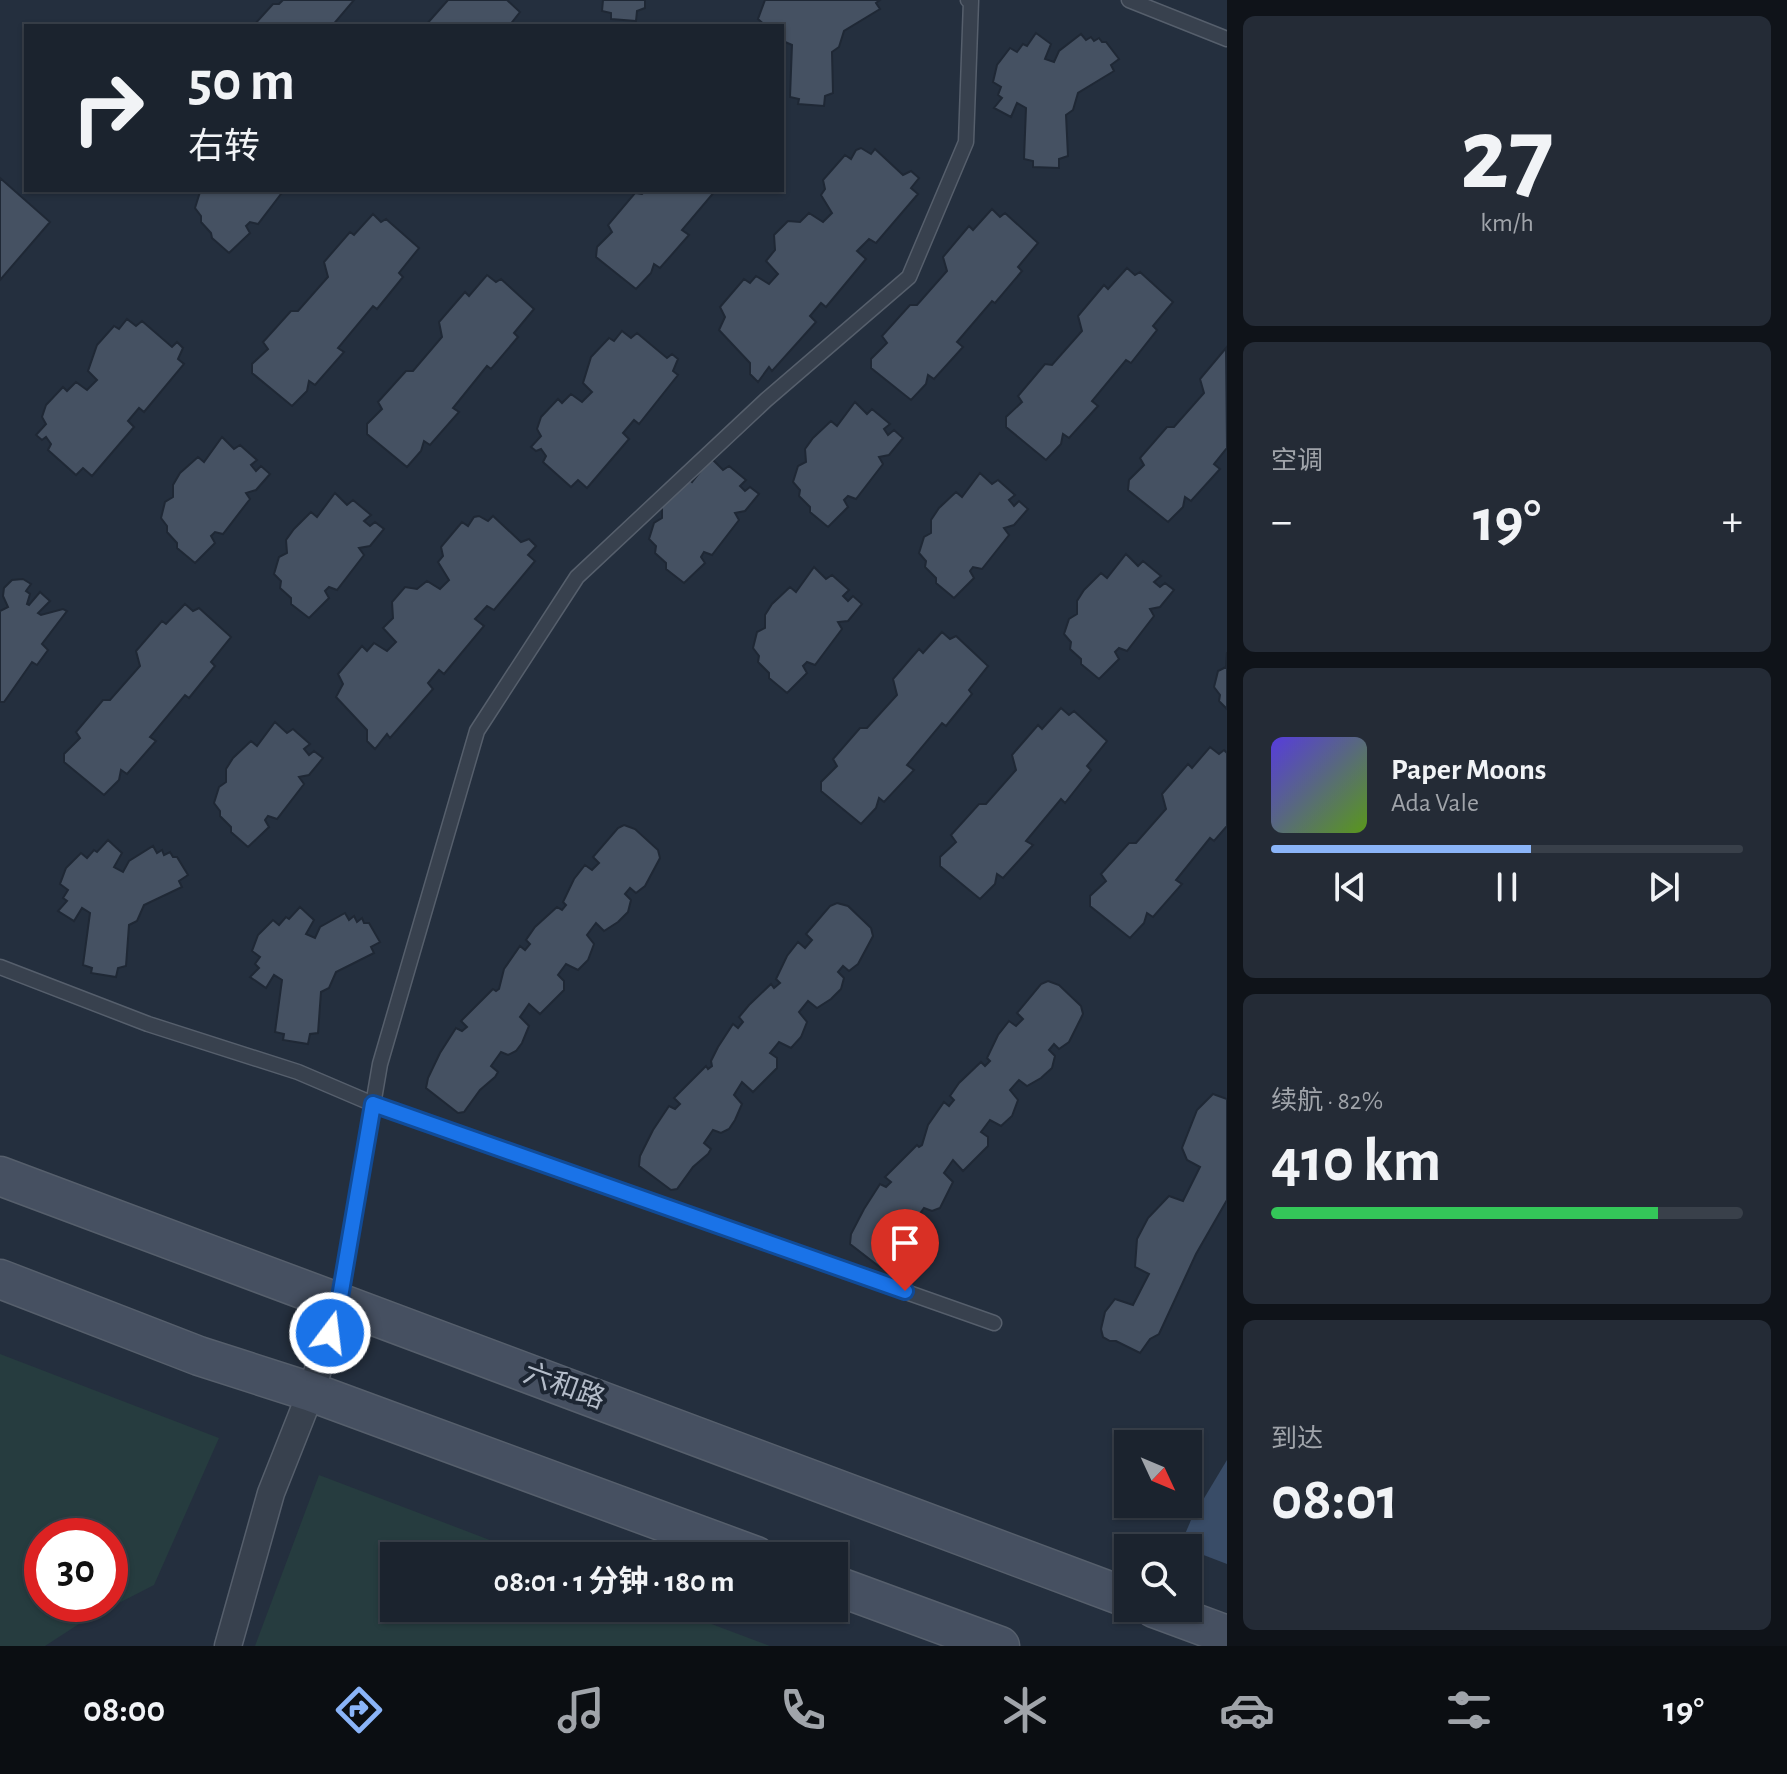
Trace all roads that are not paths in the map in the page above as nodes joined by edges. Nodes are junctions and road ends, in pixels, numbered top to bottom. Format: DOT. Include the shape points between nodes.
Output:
graph roads {
  1 [pos="968,0"];
  2 [pos="1129,0"];
  3 [pos="1227,39"];
  4 [pos="0,967"];
  5 [pos="373,1104"];
  6 [pos="0,1176"];
  7 [pos="0,1279"];
  8 [pos="339,1303"];
  9 [pos="994,1323"];
  10 [pos="311,1392"];
  11 [pos="718,1542"];
  12 [pos="848,1590"];
  13 [pos="1114,1593"];
  14 [pos="1192,1622"];
  15 [pos="1227,1635"];
  16 [pos="228,1646"];
  17 [pos="1000,1646"];
  1 -- 5 [label="lane" via="966,142 909,277 766,400 577,577 477,731 380,1064"];
  2 -- 3 [label="lane"];
  4 -- 5 [label="lane" via="148,1024 298,1072"];
  5 -- 8 [label="lane"];
  5 -- 9 [label="lane"];
  6 -- 8 [label="main road, 六和路"];
  7 -- 10 [label="main road" via="199,1356"];
  8 -- 10 [label="street"];
  8 -- 13 [label="main road, 六和路"];
  10 -- 11 [label="main road"];
  10 -- 16 [label="street" via="271,1493"];
  12 -- 17 [label="main road"];
  14 -- 15 [label="main road"];
}
